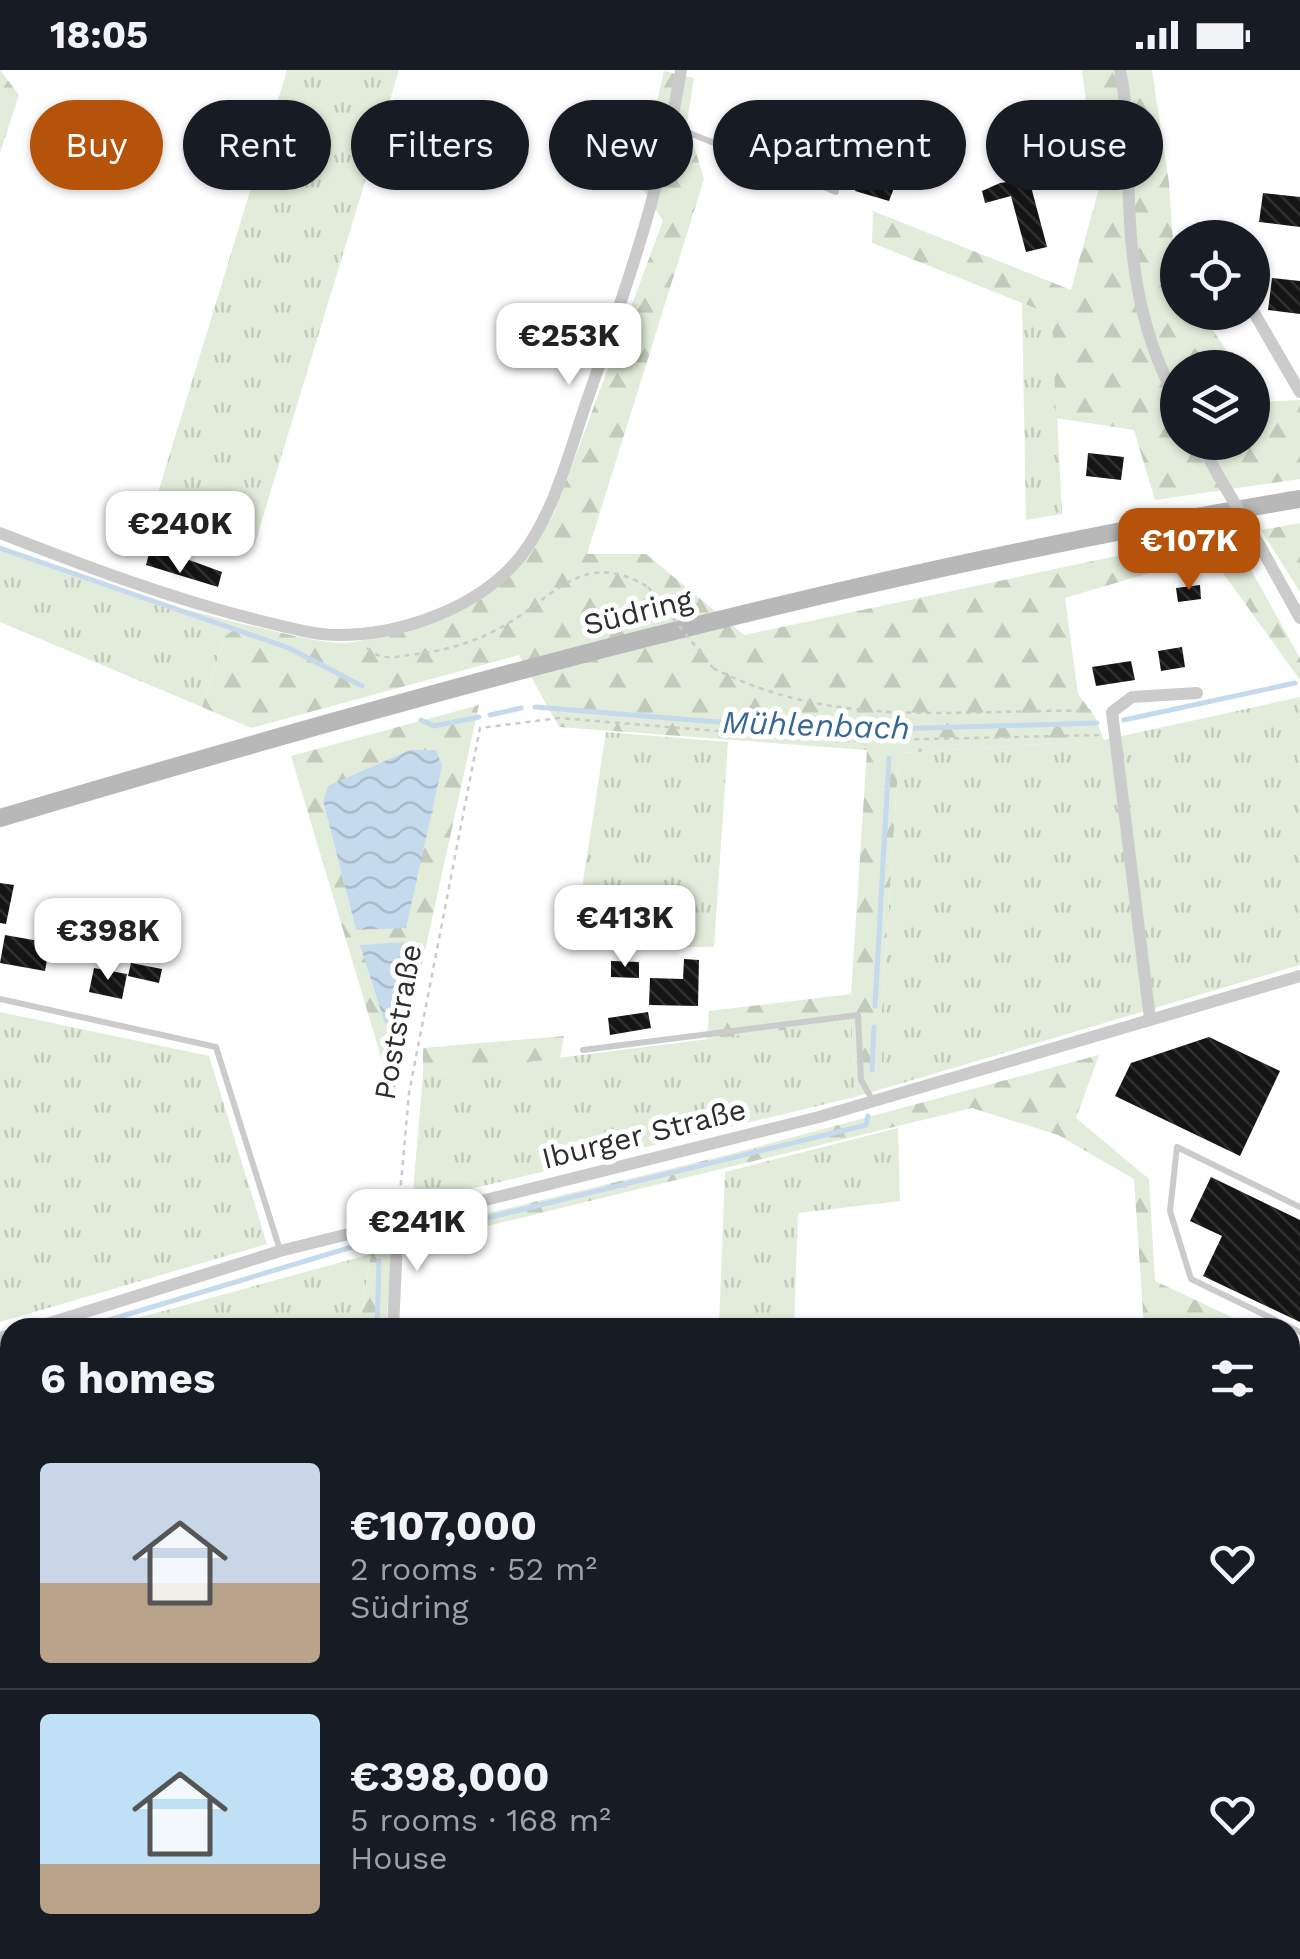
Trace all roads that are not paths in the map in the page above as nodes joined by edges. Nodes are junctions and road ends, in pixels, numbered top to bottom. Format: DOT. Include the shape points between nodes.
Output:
graph roads {
  1 [pos="681,70"];
  2 [pos="1120,70"];
  3 [pos="676,100"];
  4 [pos="693,134"];
  5 [pos="657,190"];
  6 [pos="836,192"];
  7 [pos="1264,330"];
  8 [pos="1160,367"];
  9 [pos="1300,392"];
  10 [pos="1210,460"];
  11 [pos="1300,499"];
  12 [pos="0,532"];
  13 [pos="1300,618"];
  14 [pos="1197,694"];
  15 [pos="0,818"];
  16 [pos="1300,976"];
  17 [pos="0,999"];
  18 [pos="1150,1019"];
  19 [pos="583,1050"];
  20 [pos="873,1101"];
  21 [pos="1300,1206"];
  22 [pos="398,1220"];
  23 [pos="280,1251"];
  24 [pos="66,1318"];
  25 [pos="393,1318"];
  26 [pos="1271,1318"];
  1 -- 3 [label="street"];
  2 -- 8 [label="street" via="1130,223 1143,318"];
  4 -- 6 [label="lane"];
  5 -- 12 [label="street" via="538,531 519,558 465,602 390,630 307,632 215,610"];
  7 -- 9 [label="street"];
  10 -- 13 [label="street, bridge"];
  11 -- 15 [label="main road, Südring" via="966,563 656,634 380,705"];
  14 -- 18 [label="street" via="1132,697 1112,712"];
  16 -- 18 [label="street, Iburger Straße"];
  17 -- 23 [label="lane" via="216,1047"];
  18 -- 20 [label="street, Iburger Straße"];
  19 -- 20 [label="lane" via="858,1014 861,1080"];
  20 -- 22 [label="street, Iburger Straße"];
  21 -- 26 [label="lane" via="1177,1147 1170,1211 1191,1279"];
  22 -- 23 [label="street, Iburger Straße"];
  22 -- 25 [label="street"];
  23 -- 24 [label="street, Iburger Straße"];
}
